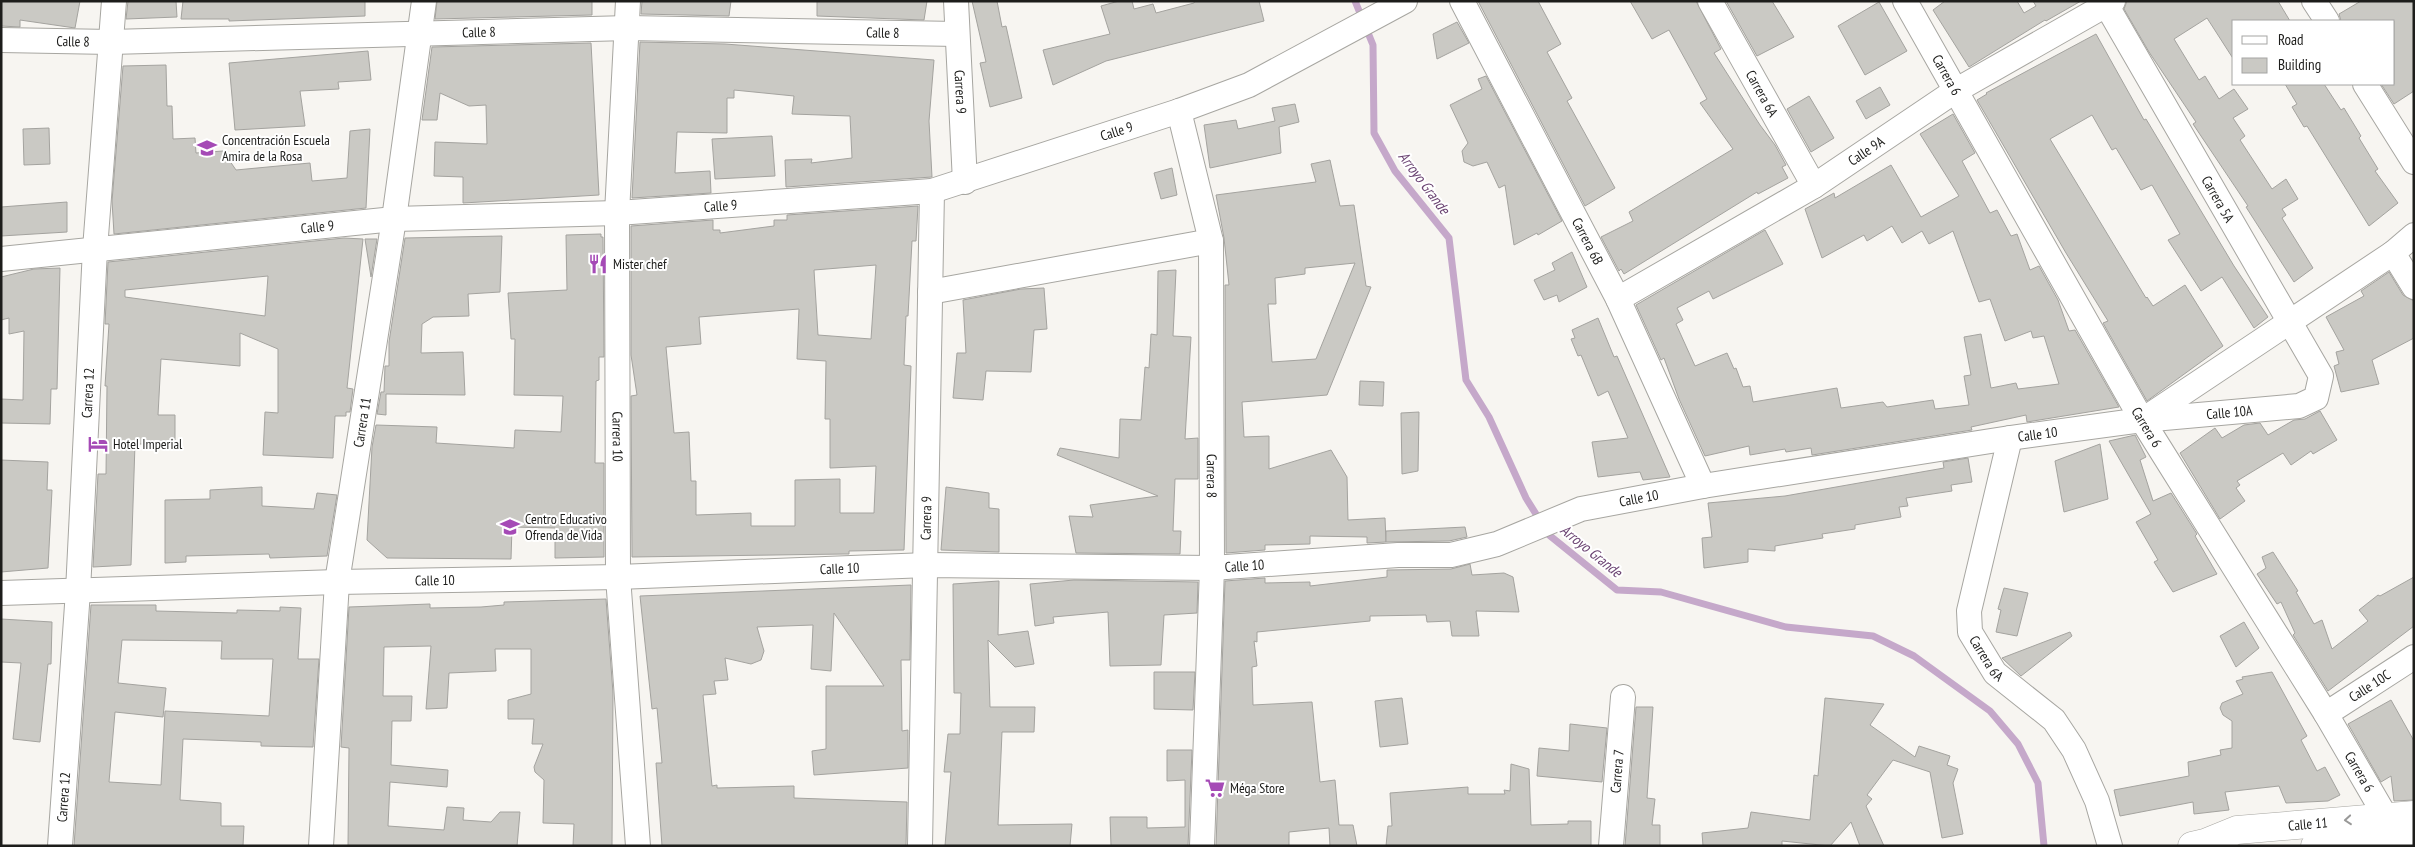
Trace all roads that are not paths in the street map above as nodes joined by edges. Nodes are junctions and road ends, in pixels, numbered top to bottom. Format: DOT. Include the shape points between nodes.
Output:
graph roads {
  1 [pos="114,1"];
  2 [pos="424,1"];
  3 [pos="628,1"];
  4 [pos="956,1"];
  5 [pos="1405,1"];
  6 [pos="1462,1"];
  7 [pos="1710,1"];
  8 [pos="1905,1"];
  9 [pos="2314,1"];
  10 [pos="2108,2"];
  11 [pos="2326,20"];
  12 [pos="628,28"];
  13 [pos="419,34"];
  14 [pos="957,34"];
  15 [pos="1,40"];
  16 [pos="112,42"];
  17 [pos="2366,85"];
  18 [pos="1955,91"];
  19 [pos="1179,111"];
  20 [pos="2414,162"];
  21 [pos="965,182"];
  22 [pos="1814,186"];
  23 [pos="932,191"];
  24 [pos="617,213"];
  25 [pos="394,219"];
  26 [pos="2414,235"];
  27 [pos="1211,241"];
  28 [pos="95,250"];
  29 [pos="2393,253"];
  30 [pos="1,259"];
  31 [pos="2414,287"];
  32 [pos="930,292"];
  33 [pos="1618,299"];
  34 [pos="2290,323"];
  35 [pos="2316,398"];
  36 [pos="2142,420"];
  37 [pos="2010,438"];
  38 [pos="1703,486"];
  39 [pos="927,565"];
  40 [pos="1212,568"];
  41 [pos="618,578"];
  42 [pos="337,582"];
  43 [pos="78,592"];
  44 [pos="1,593"];
  45 [pos="2414,657"];
  46 [pos="1623,698"];
  47 [pos="2326,714"];
  48 [pos="2414,814"];
  49 [pos="2384,817"];
  50 [pos="2405,841"];
  51 [pos="2204,845"];
  52 [pos="60,846"];
  53 [pos="321,846"];
  54 [pos="638,846"];
  55 [pos="920,846"];
  56 [pos="1202,846"];
  57 [pos="1610,846"];
  58 [pos="2110,846"];
  59 [pos="2315,846"];
  1 -- 16 [label="street, Carrera 12"];
  2 -- 13 [label="street, Carrera 11"];
  3 -- 12 [label="street, Carrera 10"];
  4 -- 14 [label="street, Carrera 9"];
  5 -- 19 [label="street, Calle 9" via="1249,85"];
  6 -- 33 [label="street, Carrera 6B"];
  7 -- 22 [label="street, Carrera 6A"];
  8 -- 18 [label="street, Carrera 6"];
  9 -- 11 [label="street"];
  10 -- 18 [label="street, Calle 9A"];
  10 -- 34 [label="street, Carrera 5A"];
  12 -- 13 [label="street, Calle 8"];
  12 -- 14 [label="street, Calle 8"];
  12 -- 24 [label="street, Carrera 10"];
  13 -- 16 [label="street, Calle 8"];
  13 -- 25 [label="street, Carrera 11"];
  14 -- 21 [label="street, Carrera 9"];
  15 -- 16 [label="street, Calle 8"];
  16 -- 28 [label="street, Carrera 12"];
  17 -- 20 [label="street"];
  18 -- 22 [label="street, Calle 9A"];
  18 -- 36 [label="street, Carrera 6"];
  19 -- 21 [label="street, Calle 9"];
  19 -- 27 [label="street, Carrera 8"];
  21 -- 23 [label="street, Calle 9"];
  22 -- 33 [label="street, Calle 9A"];
  23 -- 24 [label="street, Calle 9"];
  23 -- 32 [label="street, Carrera 9"];
  24 -- 25 [label="street, Calle 9"];
  24 -- 41 [label="street, Carrera 10"];
  25 -- 28 [label="street, Calle 9"];
  25 -- 42 [label="street, Carrera 11"];
  26 -- 29 [label="street, Calle 10"];
  27 -- 32 [label="street"];
  27 -- 40 [label="street, Carrera 8"];
  28 -- 30 [label="street, Calle 9"];
  28 -- 43 [label="street, Carrera 12"];
  29 -- 31 [label="street"];
  29 -- 34 [label="street, Calle 10"];
  32 -- 39 [label="street, Carrera 9"];
  33 -- 38 [label="street, Carrera 6B"];
  34 -- 35 [label="street, Carrera 5A" via="2321,376"];
  34 -- 36 [label="street, Calle 10"];
  35 -- 36 [label="street, Calle 10A" via="2299,406"];
  36 -- 37 [label="street, Calle 10"];
  36 -- 47 [label="street, Carrera 6"];
  37 -- 38 [label="street, Calle 10"];
  37 -- 58 [label="street, Carrera 6A" via="1969,611 1970,632 1995,673 2054,720 2074,750 2097,801"];
  38 -- 40 [label="street, Calle 10" via="1581,509 1497,544 1451,555 1398,554"];
  39 -- 40 [label="street, Calle 10"];
  39 -- 41 [label="street, Calle 10"];
  39 -- 55 [label="street, Carrera 9"];
  40 -- 56 [label="street, Carrera 8"];
  41 -- 42 [label="street, Calle 10"];
  41 -- 54 [label="street, Carrera 10"];
  42 -- 43 [label="street, Calle 10"];
  42 -- 53 [label="street, Carrera 11"];
  43 -- 44 [label="street, Calle 10"];
  43 -- 52 [label="street, Carrera 12"];
  45 -- 47 [label="street, Calle 10C"];
  46 -- 57 [label="street, Carrera 7"];
  47 -- 49 [label="street, Carrera 6"];
  48 -- 49 [label="street, Calle 11"];
  49 -- 50 [label="street, Carrera 6"];
  49 -- 51 [label="street, Calle 11, one-way" via="2237,830"];
  50 -- 59 [label="street, Calle 11"];
}
